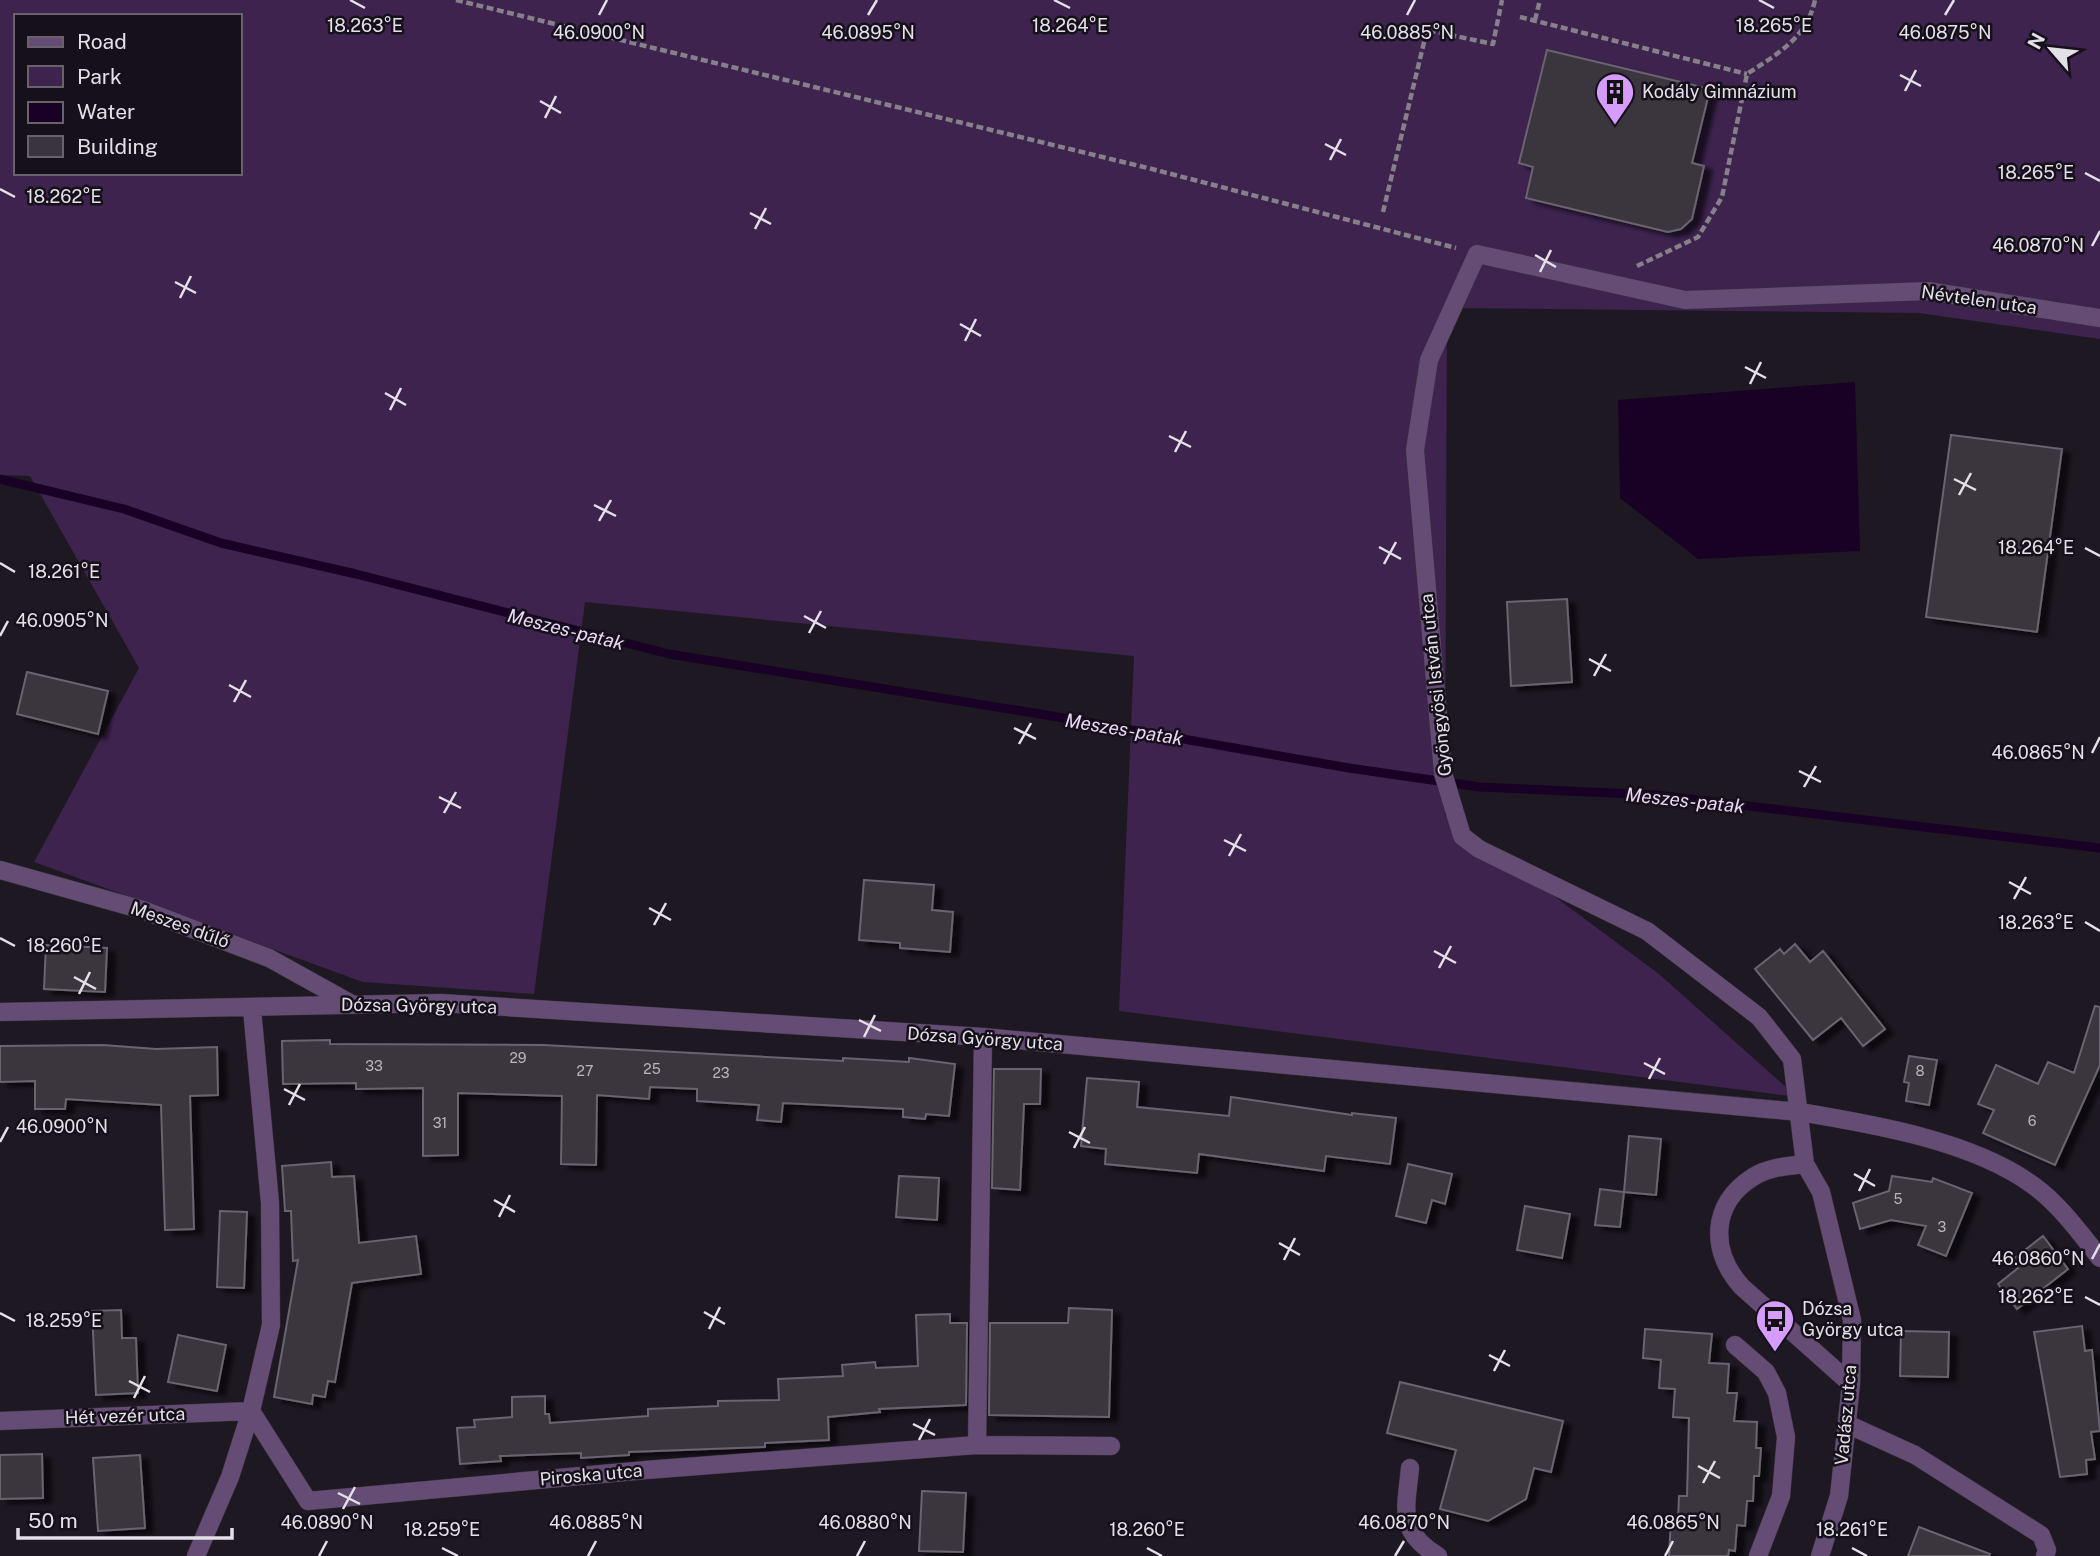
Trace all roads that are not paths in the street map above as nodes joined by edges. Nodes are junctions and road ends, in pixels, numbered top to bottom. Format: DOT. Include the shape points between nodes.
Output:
graph roads {
  1 [pos="1815,295"];
  2 [pos="2100,318"];
  3 [pos="0,870"];
  4 [pos="350,1003"];
  5 [pos="252,1009"];
  6 [pos="0,1012"];
  7 [pos="983,1037"];
  8 [pos="1800,1112"];
  9 [pos="1805,1164"];
  10 [pos="2100,1258"];
  11 [pos="1735,1345"];
  12 [pos="1851,1384"];
  13 [pos="251,1411"];
  14 [pos="0,1421"];
  15 [pos="1847,1424"];
  16 [pos="977,1445"];
  17 [pos="1111,1447"];
  18 [pos="1410,1468"];
  19 [pos="196,1556"];
  20 [pos="1438,1556"];
  21 [pos="1758,1556"];
  22 [pos="1820,1556"];
  23 [pos="2045,1556"];
  1 -- 2 [label="street, Névtelen utca" via="1928,291"];
  1 -- 8 [label="street, Gyöngyösi István utca" via="1685,300 1477,254 1429,360 1415,450 1443,773 1462,835 1479,849 1647,931 1759,1017 1792,1059"];
  3 -- 4 [label="street, Meszes dűlő" via="155,914 269,958"];
  4 -- 5 [label="street, Dózsa György utca"];
  4 -- 7 [label="street, Dózsa György utca" via="441,1003"];
  5 -- 6 [label="street, Dózsa György utca"];
  5 -- 13 [label="street" via="270,1203 271,1325"];
  7 -- 8 [label="street, Dózsa György utca"];
  7 -- 16 [label="street"];
  8 -- 9 [label="street, Vadász utca"];
  8 -- 10 [label="street" via="1884,1126 1984,1159 2034,1186"];
  9 -- 12 [label="street, Vadász utca" via="1821,1192 1852,1320"];
  9 -- 12 [label="street" via="1752,1177 1731,1197 1718,1223 1720,1248 1726,1270 1742,1287"];
  11 -- 21 [label="street" via="1766,1372 1777,1393 1786,1437 1781,1496"];
  12 -- 15 [label="street, Vadász utca"];
  13 -- 14 [label="street, Hét vezér utca"];
  13 -- 16 [label="street, Piroska utca" via="308,1501"];
  13 -- 19 [label="street" via="230,1477"];
  15 -- 22 [label="street, Vadász utca" via="1839,1496"];
  15 -- 23 [label="street" via="1915,1455 2041,1535"];
  16 -- 17 [label="street"];
  18 -- 20 [label="street" via="1405,1521 1422,1546"];
}
